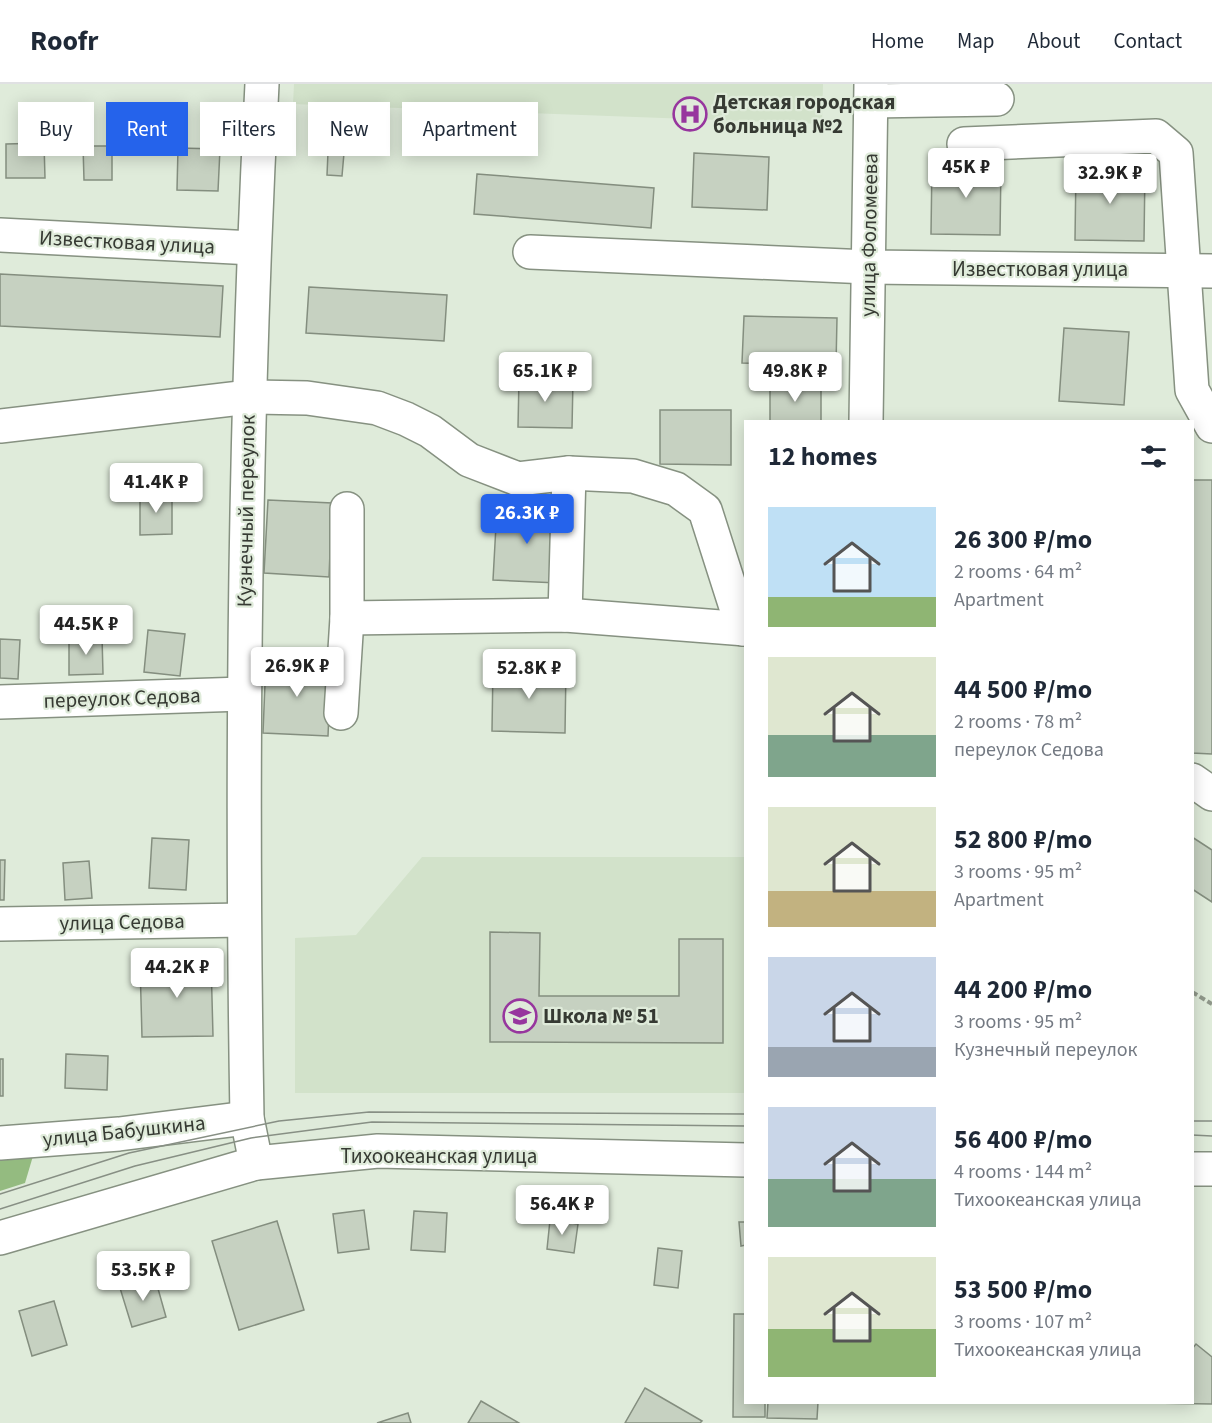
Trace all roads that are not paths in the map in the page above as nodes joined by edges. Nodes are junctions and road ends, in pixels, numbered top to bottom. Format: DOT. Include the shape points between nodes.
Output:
graph roads {
  1 [pos="262,84"];
  2 [pos="871,92"];
  3 [pos="997,99"];
  4 [pos="964,144"];
  5 [pos="0,235"];
  6 [pos="253,248"];
  7 [pos="530,252"];
  8 [pos="868,267"];
  9 [pos="1199,270"];
  10 [pos="249,397"];
  11 [pos="866,420"];
  12 [pos="0,426"];
  13 [pos="1212,426"];
  14 [pos="569,473"];
  15 [pos="347,509"];
  16 [pos="565,615"];
  17 [pos="347,618"];
  18 [pos="744,629"];
  19 [pos="243,694"];
  20 [pos="0,702"];
  21 [pos="341,713"];
  22 [pos="1212,776"];
  23 [pos="1194,780"];
  24 [pos="1194,781"];
  25 [pos="1212,794"];
  26 [pos="244,920"];
  27 [pos="0,924"];
  28 [pos="247,1118"];
  29 [pos="0,1143"];
  30 [pos="744,1160"];
  31 [pos="256,1163"];
  32 [pos="1194,1169"];
  33 [pos="1212,1170"];
  34 [pos="0,1238"];
  1 -- 6 [label="street, Кузнечный переулок"];
  2 -- 3 [label="street"];
  2 -- 8 [label="street, улица Фоломеева"];
  4 -- 9 [label="street" via="1156,136 1176,153"];
  5 -- 6 [label="street, Известковая улица"];
  6 -- 10 [label="street, Кузнечный переулок"];
  7 -- 8 [label="street, Известковая улица"];
  8 -- 9 [label="street, Известковая улица"];
  8 -- 11 [label="street, улица Фоломеева"];
  9 -- 13 [label="street" via="1192,390"];
  10 -- 12 [label="street"];
  10 -- 14 [label="street" via="307,398 377,408 430,431 469,460 518,479"];
  10 -- 19 [label="street, Кузнечный переулок"];
  14 -- 16 [label="street"];
  14 -- 18 [label="street" via="633,476 676,489 705,510"];
  15 -- 17 [label="street"];
  16 -- 17 [label="street"];
  16 -- 18 [label="street"];
  17 -- 21 [label="street"];
  19 -- 20 [label="street, переулок Седова"];
  19 -- 26 [label="street, Кузнечный переулок"];
  22 -- 23 [label="street"];
  24 -- 25 [label="street"];
  26 -- 27 [label="street, улица Седова"];
  26 -- 28 [label="street, Кузнечный переулок"];
  28 -- 29 [label="street, улица Бабушкина" via="119,1134"];
  28 -- 31 [label="street, Кузнечный переулок"];
  30 -- 31 [label="street, Тихоокеанская улица" via="378,1151"];
  31 -- 34 [label="street, Тихоокеанская улица"];
  32 -- 33 [label="street"];
}
